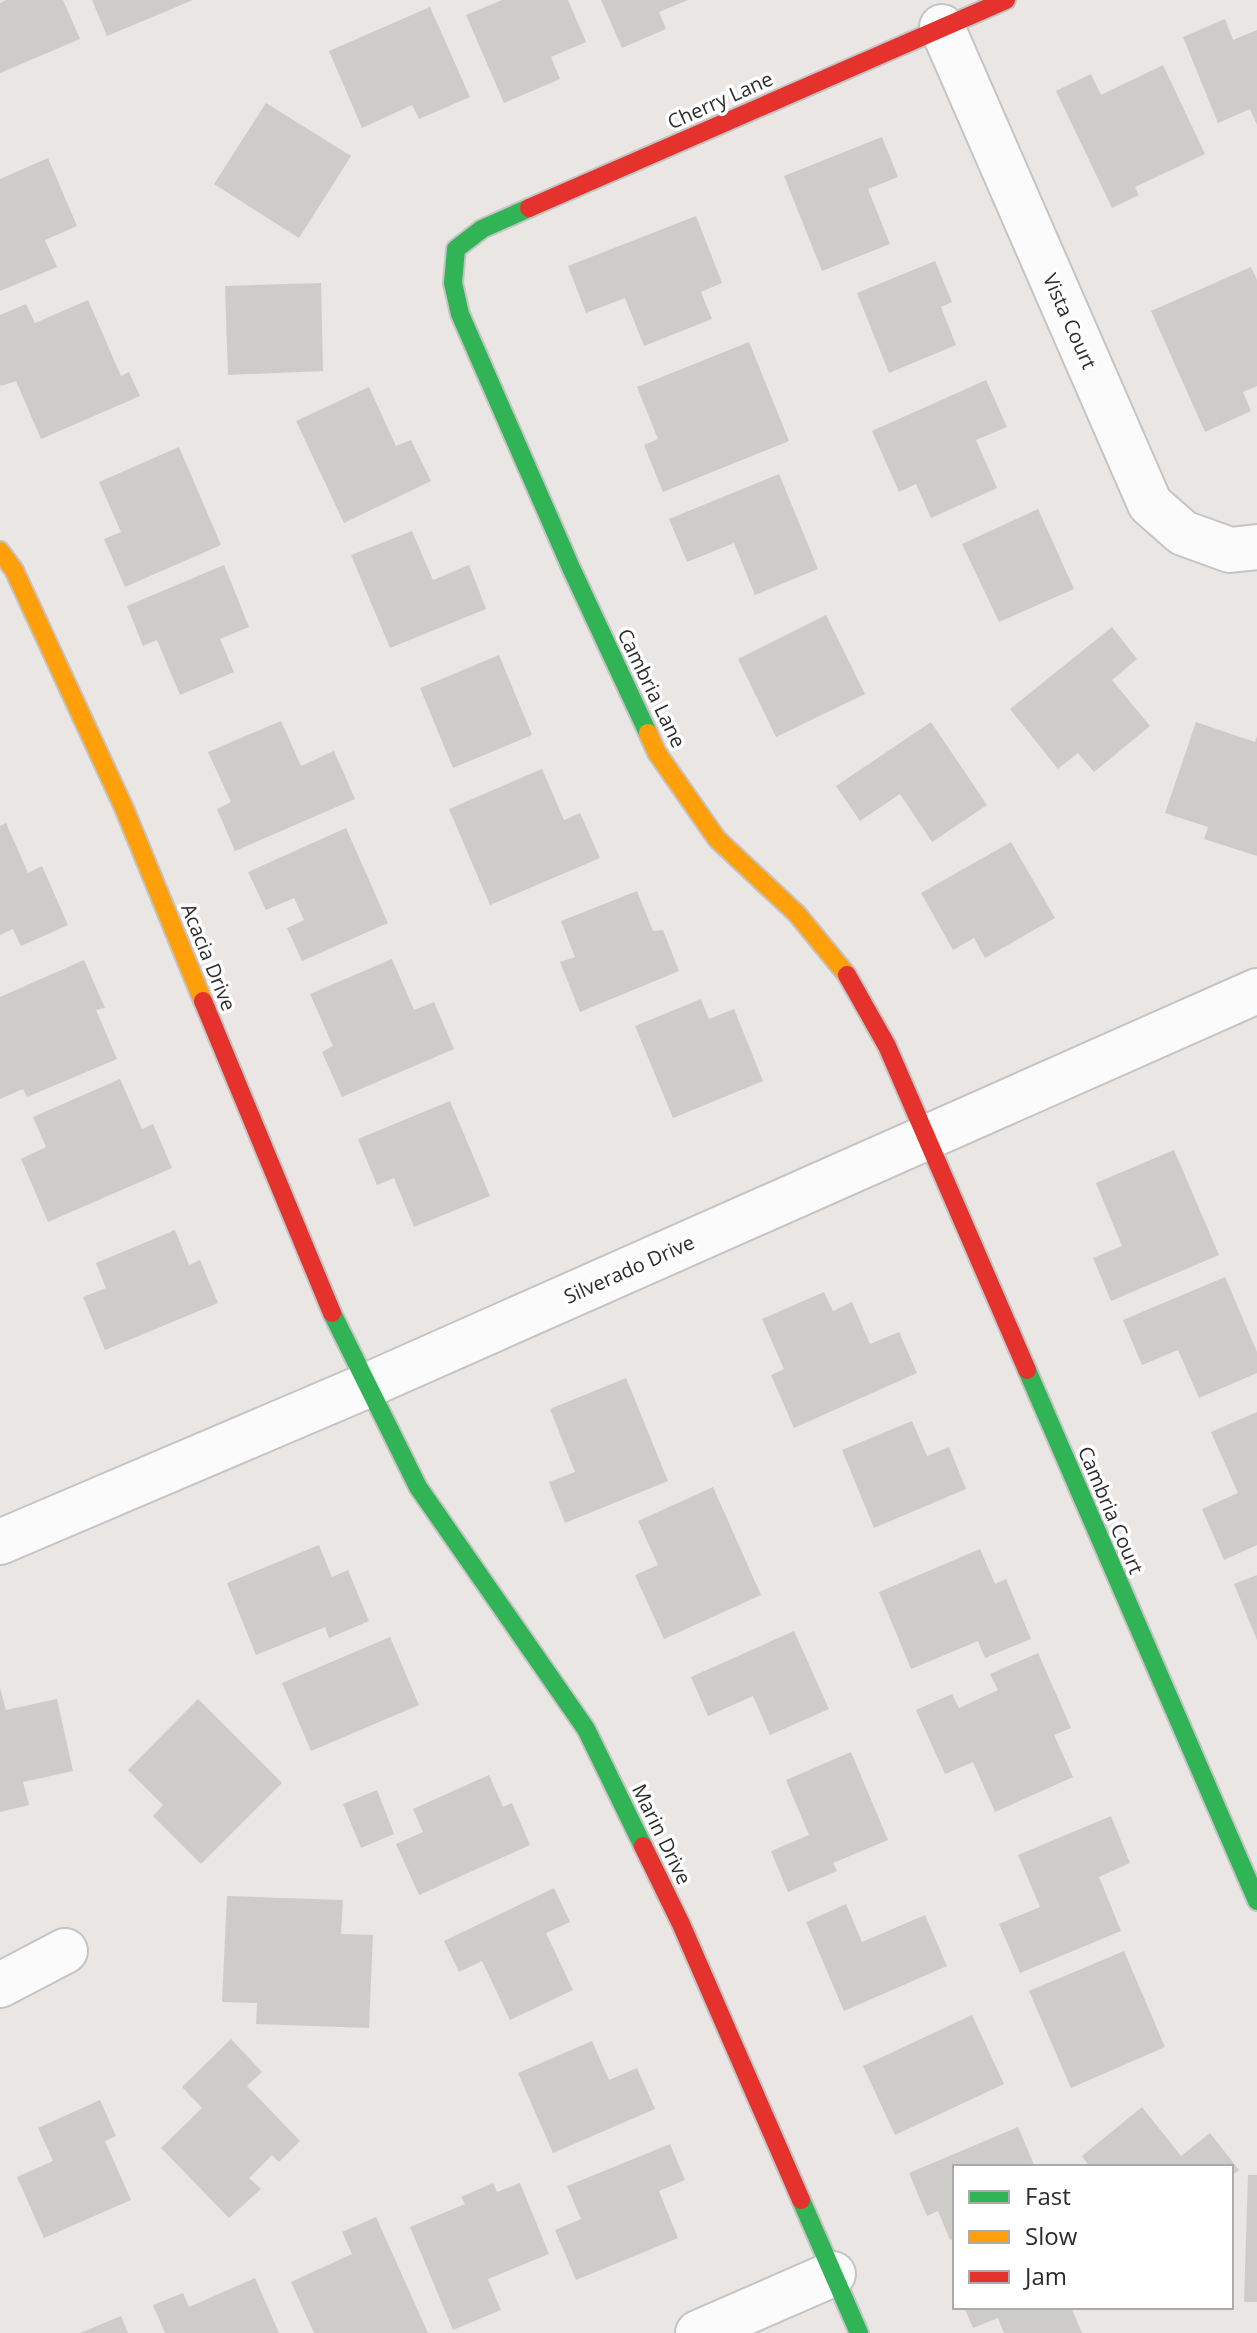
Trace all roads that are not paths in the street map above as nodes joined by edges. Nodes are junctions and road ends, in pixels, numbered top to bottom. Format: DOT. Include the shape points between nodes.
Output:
graph roads {
  1 [pos="1006,0"];
  2 [pos="942,27"];
  3 [pos="456,249"];
  4 [pos="1257,547"];
  5 [pos="0,551"];
  6 [pos="1257,991"];
  7 [pos="925,1136"];
  8 [pos="366,1386"];
  9 [pos="0,1542"];
  10 [pos="1257,1901"];
  11 [pos="65,1951"];
  12 [pos="0,1985"];
  13 [pos="833,2274"];
  14 [pos="698,2333"];
  15 [pos="859,2333"];
  1 -- 2 [label="street, Cherry Lane"];
  2 -- 3 [label="street, Cherry Lane" via="517,212"];
  2 -- 4 [label="street, Vista Court" via="1150,504 1183,533 1230,550"];
  3 -- 7 [label="street, Cambria Lane" via="453,283 460,314 657,753 717,839 797,914 842,967 887,1046"];
  5 -- 8 [label="street, Acacia Drive" via="14,570 124,808"];
  6 -- 7 [label="street, Silverado Drive"];
  7 -- 8 [label="street, Silverado Drive"];
  7 -- 10 [label="street, Cambria Court"];
  8 -- 9 [label="street, Silverado Drive"];
  8 -- 13 [label="street, Marin Drive" via="418,1487 586,1729 681,1924"];
  11 -- 12 [label="street"];
  13 -- 14 [label="street"];
  13 -- 15 [label="street, Marin Drive"];
}
